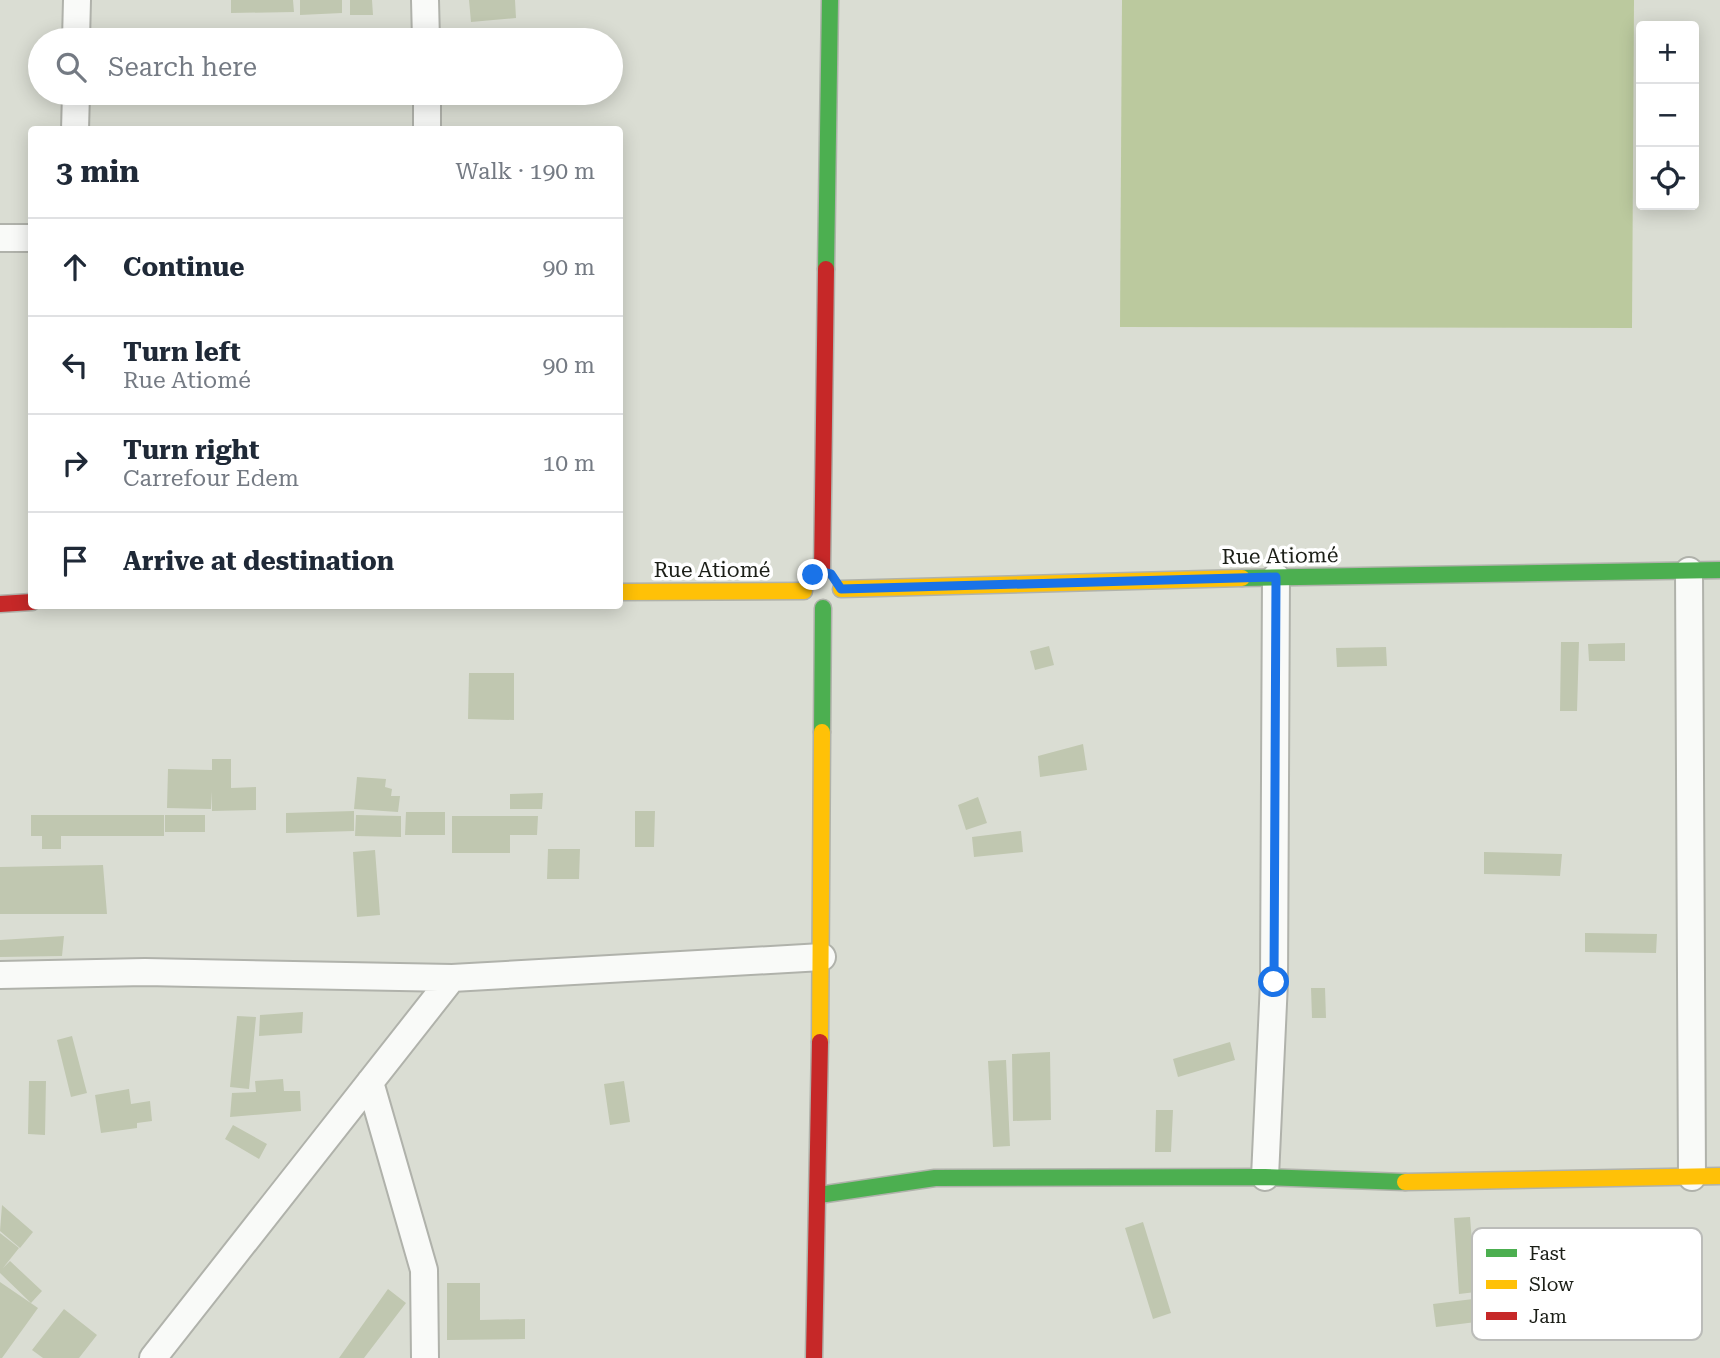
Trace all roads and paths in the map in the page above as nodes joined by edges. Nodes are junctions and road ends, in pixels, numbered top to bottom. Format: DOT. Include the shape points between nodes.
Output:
graph roads {
  1 [pos="77,0"];
  2 [pos="425,0"];
  3 [pos="830,0"];
  4 [pos="76,28"];
  5 [pos="426,28"];
  6 [pos="76,105"];
  7 [pos="427,105"];
  8 [pos="75,126"];
  9 [pos="427,126"];
  10 [pos="0,238"];
  11 [pos="28,239"];
  12 [pos="1720,570"];
  13 [pos="1689,571"];
  14 [pos="822,572"];
  15 [pos="1276,577"];
  16 [pos="841,589"];
  17 [pos="804,591"];
  18 [pos="623,592"];
  19 [pos="28,602"];
  20 [pos="0,604"];
  21 [pos="823,608"];
  22 [pos="822,957"];
  23 [pos="0,975"];
  24 [pos="452,978"];
  25 [pos="370,1082"];
  26 [pos="1720,1176"];
  27 [pos="1265,1177"];
  28 [pos="1692,1177"];
  29 [pos="820,1195"];
  30 [pos="153,1358"];
  31 [pos="425,1358"];
  32 [pos="814,1358"];
  1 -- 4 [label="street"];
  2 -- 5 [label="street"];
  3 -- 14 [label="street"];
  6 -- 8 [label="street"];
  7 -- 9 [label="street"];
  10 -- 11 [label="street"];
  12 -- 13 [label="street, Rue Atiomé"];
  13 -- 15 [label="street, Rue Atiomé"];
  13 -- 28 [label="street"];
  14 -- 16 [label="street" via="831,574"];
  14 -- 17 [label="street" via="813,575"];
  15 -- 16 [label="street, Rue Atiomé"];
  15 -- 27 [label="street" via="1274,982"];
  16 -- 21 [label="street" via="832,606"];
  17 -- 18 [label="street, Rue Atiomé"];
  17 -- 21 [label="street" via="814,606"];
  19 -- 20 [label="street"];
  21 -- 22 [label="street"];
  22 -- 24 [label="street"];
  22 -- 29 [label="street"];
  23 -- 24 [label="street" via="145,972"];
  24 -- 25 [label="street"];
  25 -- 30 [label="street"];
  25 -- 31 [label="street" via="424,1270"];
  26 -- 28 [label="street"];
  27 -- 28 [label="street" via="1450,1183"];
  27 -- 29 [label="street" via="935,1178"];
  29 -- 32 [label="street"];
}
